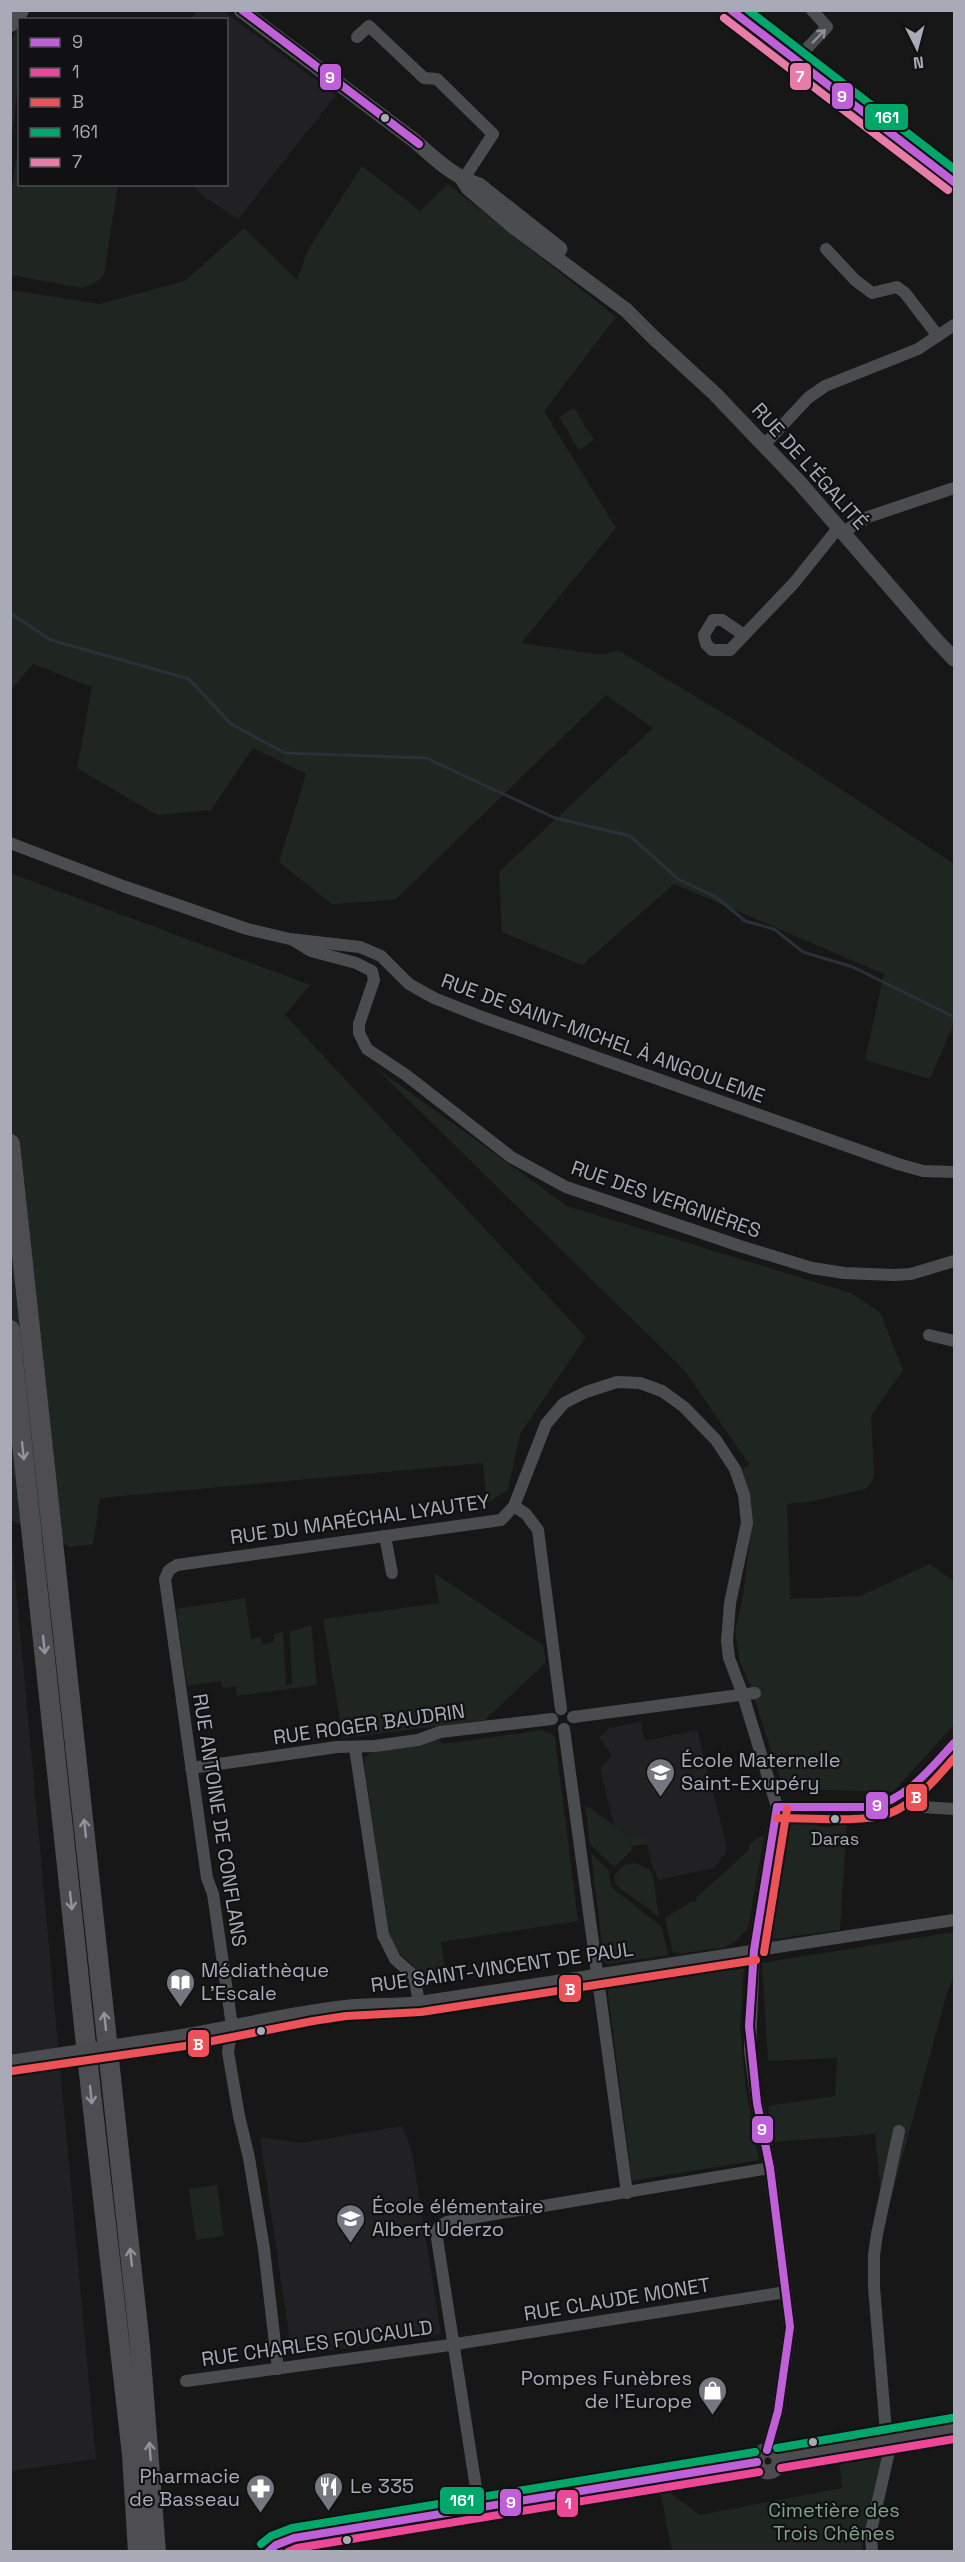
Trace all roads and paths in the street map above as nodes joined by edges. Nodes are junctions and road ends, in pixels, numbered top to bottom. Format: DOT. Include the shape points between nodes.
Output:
graph roads {
  1 [pos="19,10"];
  2 [pos="241,10"];
  3 [pos="730,10"];
  4 [pos="812,10"];
  5 [pos="10,22"];
  6 [pos="357,37"];
  7 [pos="795,61"];
  8 [pos="464,180"];
  9 [pos="954,182"];
  10 [pos="826,249"];
  11 [pos="954,325"];
  12 [pos="938,336"];
  13 [pos="765,444"];
  14 [pos="954,488"];
  15 [pos="841,530"];
  16 [pos="744,635"];
  17 [pos="954,659"];
  18 [pos="10,843"];
  19 [pos="290,939"];
  20 [pos="10,1144"];
  21 [pos="954,1172"];
  22 [pos="954,1262"];
  23 [pos="10,1330"];
  24 [pos="929,1335"];
  25 [pos="954,1341"];
  26 [pos="514,1506"];
  27 [pos="386,1536"];
  28 [pos="177,1565"];
  29 [pos="392,1573"];
  30 [pos="749,1694"];
  31 [pos="561,1709"];
  32 [pos="573,1718"];
  33 [pos="552,1719"];
  34 [pos="564,1730"];
  35 [pos="954,1743"];
  36 [pos="355,1748"];
  37 [pos="191,1768"];
  38 [pos="897,1799"];
  39 [pos="777,1807"];
  40 [pos="954,1809"];
  41 [pos="954,1920"];
  42 [pos="754,1950"];
  43 [pos="596,1975"];
  44 [pos="419,2002"];
  45 [pos="232,2026"];
  46 [pos="10,2061"];
  47 [pos="899,2131"];
  48 [pos="770,2168"];
  49 [pos="627,2193"];
  50 [pos="786,2292"];
  51 [pos="453,2344"];
  52 [pos="278,2369"];
  53 [pos="186,2381"];
  54 [pos="954,2428"];
  55 [pos="887,2440"];
  56 [pos="773,2454"];
  57 [pos="132,2462"];
  58 [pos="479,2507"];
  59 [pos="132,2552"];
  60 [pos="138,2552"];
  61 [pos="156,2552"];
  62 [pos="267,2552"];
  63 [pos="872,2552"];
  1 -- 5 [label="highway"];
  2 -- 8 [label="street, RUE DE L'ÉGALITÉ"];
  3 -- 7 [label="main road"];
  7 -- 4 [label="street, one-way" via="827,27"];
  6 -- 8 [label="street" via="369,26 424,78 437,79 492,134"];
  7 -- 9 [label="main road"];
  8 -- 13 [label="street, RUE DE L'ÉGALITÉ" via="479,185 600,280"];
  10 -- 12 [label="street" via="872,292 897,287 905,293"];
  11 -- 12 [label="street"];
  12 -- 13 [label="street" via="918,349 825,386 808,398"];
  13 -- 15 [label="street, RUE DE L'ÉGALITÉ"];
  14 -- 15 [label="street"];
  15 -- 16 [label="street"];
  15 -- 17 [label="street, RUE DE L'ÉGALITÉ"];
  18 -- 19 [label="street, RUE DE SAINT-MICHEL À ANGOULEME" via="228,923"];
  19 -- 21 [label="street, RUE DE SAINT-MICHEL À ANGOULEME" via="360,947 381,956 414,987 482,1017 898,1164 923,1172"];
  19 -- 22 [label="street, RUE DES VERGNIÈRES" via="311,951 368,968 374,975 359,1024 367,1048 511,1157 566,1187 812,1268 894,1275"];
  61 -- 20 [label="highway, one-way" via="138,2323"];
  23 -- 57 [label="highway, one-way"];
  24 -- 25 [label="street"];
  26 -- 27 [label="street, RUE DU MARÉCHAL LYAUTEY" via="501,1520"];
  26 -- 30 [label="street, RUE DU MARÉCHAL LYAUTEY" via="546,1424 564,1403 617,1382 640,1383 662,1391 684,1407 716,1440 735,1469 744,1495 747,1523 727,1623 729,1658"];
  26 -- 31 [label="street" via="538,1530"];
  27 -- 28 [label="street, RUE DU MARÉCHAL LYAUTEY"];
  27 -- 29 [label="street"];
  28 -- 37 [label="street, RUE ANTOINE DE CONFLANS" via="165,1579"];
  30 -- 32 [label="street"];
  30 -- 39 [label="street, RUE DU MARÉCHAL LYAUTEY"];
  31 -- 32 [label="street"];
  31 -- 33 [label="street"];
  32 -- 34 [label="street"];
  33 -- 34 [label="street" via="555,1726"];
  33 -- 36 [label="street, RUE ROGER BAUDRIN" via="440,1732 418,1740"];
  34 -- 43 [label="street"];
  35 -- 38 [label="street"];
  36 -- 37 [label="street, RUE ROGER BAUDRIN" via="337,1747"];
  36 -- 44 [label="street" via="383,1935 395,1959 414,1976"];
  37 -- 45 [label="street, RUE ANTOINE DE CONFLANS"];
  38 -- 39 [label="street" via="872,1808"];
  38 -- 40 [label="street" via="907,1806"];
  39 -- 42 [label="street, RUE DU MARÉCHAL LYAUTEY"];
  41 -- 42 [label="street, RUE SAINT-VINCENT DE PAUL"];
  42 -- 43 [label="street, RUE SAINT-VINCENT DE PAUL"];
  42 -- 48 [label="street, RUE DU MARÉCHAL LYAUTEY" via="750,2050"];
  43 -- 44 [label="street, RUE SAINT-VINCENT DE PAUL"];
  43 -- 49 [label="street"];
  44 -- 45 [label="street, RUE SAINT-VINCENT DE PAUL" via="345,2006"];
  45 -- 46 [label="street, RUE SAINT-VINCENT DE PAUL, bridge"];
  45 -- 52 [label="street, RUE ANTOINE DE CONFLANS" via="228,2052 264,2249"];
  47 -- 55 [label="street" via="874,2255"];
  48 -- 49 [label="street"];
  48 -- 50 [label="street, RUE DU MARÉCHAL LYAUTEY"];
  49 -- 51 [label="street" via="440,2226 436,2232"];
  50 -- 51 [label="street, RUE CLAUDE MONET"];
  50 -- 56 [label="street, RUE DU MARÉCHAL LYAUTEY" via="789,2335"];
  51 -- 52 [label="street, RUE CHARLES FOUCAULD"];
  51 -- 58 [label="street"];
  52 -- 53 [label="street, RUE CHARLES FOUCAULD"];
  54 -- 55 [label="street"];
  55 -- 56 [label="street"];
  55 -- 63 [label="street" via="887,2468 871,2531"];
  56 -- 58 [label="street" via="778,2466 769,2473 759,2469 757,2462"];
  57 -- 59 [label="highway" via="128,2492"];
  57 -- 60 [label="highway"];
  58 -- 62 [label="street" via="294,2538"];
}
